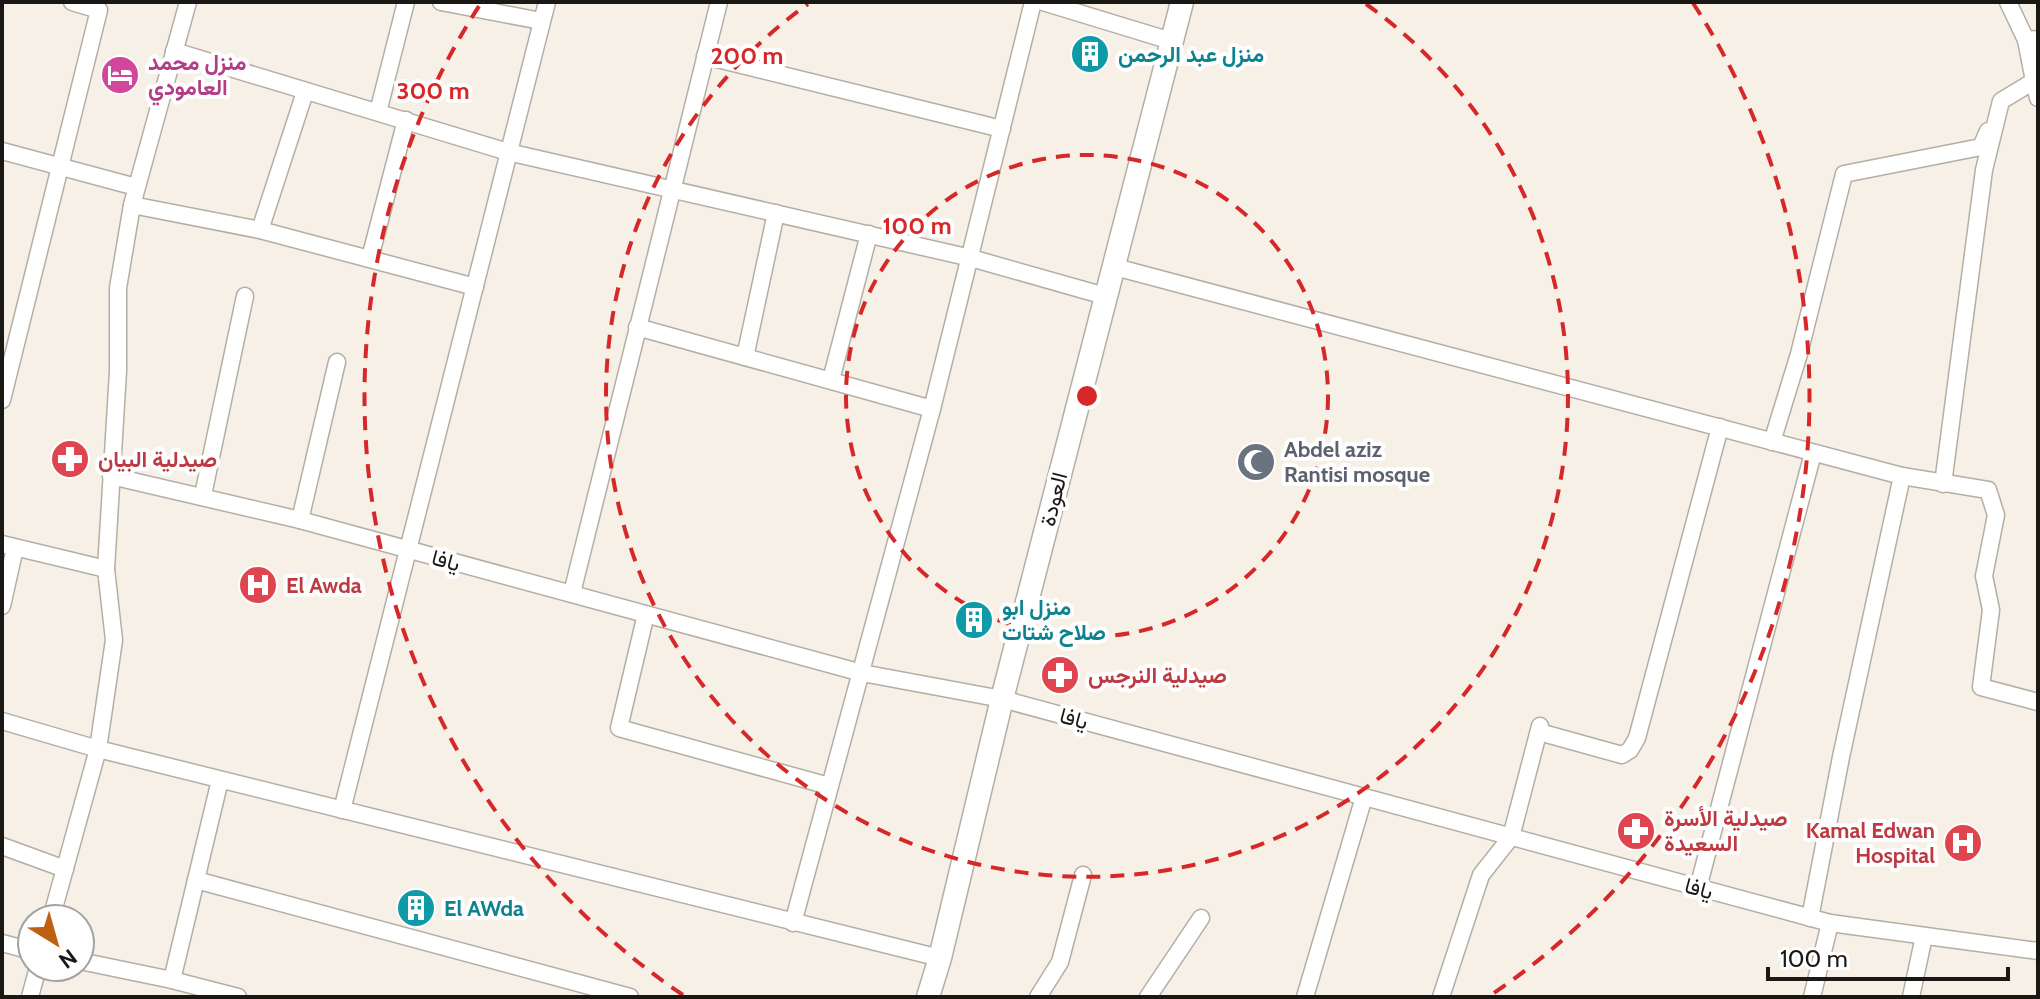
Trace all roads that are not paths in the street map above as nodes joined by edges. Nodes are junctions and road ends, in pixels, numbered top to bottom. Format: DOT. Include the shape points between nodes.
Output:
graph roads {
  1 [pos="72,2"];
  2 [pos="188,2"];
  3 [pos="406,2"];
  4 [pos="441,2"];
  5 [pos="547,2"];
  6 [pos="719,2"];
  7 [pos="1033,2"];
  8 [pos="1043,2"];
  9 [pos="1182,2"];
  10 [pos="2008,2"];
  11 [pos="1065,5"];
  12 [pos="541,21"];
  13 [pos="2032,39"];
  14 [pos="1171,41"];
  15 [pos="174,51"];
  16 [pos="705,56"];
  17 [pos="2036,89"];
  18 [pos="305,92"];
  19 [pos="2001,101"];
  20 [pos="378,112"];
  21 [pos="406,120"];
  22 [pos="1002,129"];
  23 [pos="2,151"];
  24 [pos="508,152"];
  25 [pos="59,167"];
  26 [pos="136,187"];
  27 [pos="672,188"];
  28 [pos="132,205"];
  29 [pos="776,213"];
  30 [pos="260,230"];
  31 [pos="869,234"];
  32 [pos="370,258"];
  33 [pos="971,258"];
  34 [pos="1115,267"];
  35 [pos="475,287"];
  36 [pos="245,296"];
  37 [pos="1105,296"];
  38 [pos="637,327"];
  39 [pos="745,357"];
  40 [pos="337,362"];
  41 [pos="831,380"];
  42 [pos="2,400"];
  43 [pos="932,409"];
  44 [pos="1720,427"];
  45 [pos="1772,442"];
  46 [pos="1813,453"];
  47 [pos="111,476"];
  48 [pos="1902,476"];
  49 [pos="1943,484"];
  50 [pos="203,495"];
  51 [pos="300,520"];
  52 [pos="9,546"];
  53 [pos="409,550"];
  54 [pos="106,569"];
  55 [pos="572,593"];
  56 [pos="2,606"];
  57 [pos="646,614"];
  58 [pos="862,673"];
  59 [pos="1002,699"];
  60 [pos="2038,702"];
  61 [pos="2,721"];
  62 [pos="98,749"];
  63 [pos="220,780"];
  64 [pos="829,786"];
  65 [pos="1364,797"];
  66 [pos="342,810"];
  67 [pos="1511,837"];
  68 [pos="2,846"];
  69 [pos="65,869"];
  70 [pos="1083,875"];
  71 [pos="196,880"];
  72 [pos="1698,888"];
  73 [pos="55,903"];
  74 [pos="1201,918"];
  75 [pos="1810,918"];
  76 [pos="793,923"];
  77 [pos="1830,923"];
  78 [pos="1924,936"];
  79 [pos="2038,951"];
  80 [pos="940,958"];
  81 [pos="96,964"];
  82 [pos="172,980"];
  83 [pos="238,997"];
  84 [pos="630,997"];
  85 [pos="928,997"];
  86 [pos="1038,997"];
  87 [pos="1148,997"];
  88 [pos="1305,997"];
  89 [pos="1441,997"];
  90 [pos="1812,997"];
  91 [pos="1911,997"];
  1 -- 25 [label="street" via="99,10"];
  2 -- 15 [label="street"];
  3 -- 20 [label="street"];
  4 -- 12 [label="street"];
  5 -- 12 [label="street"];
  6 -- 16 [label="street"];
  7 -- 22 [label="street"];
  8 -- 11 [label="street"];
  9 -- 14 [label="main road, العودة"];
  10 -- 13 [label="street"];
  11 -- 14 [label="street"];
  12 -- 24 [label="street"];
  13 -- 17 [label="street"];
  14 -- 34 [label="main road, العودة"];
  15 -- 18 [label="street"];
  15 -- 26 [label="street"];
  16 -- 22 [label="street"];
  16 -- 27 [label="street"];
  17 -- 19 [label="street"];
  18 -- 20 [label="street"];
  18 -- 30 [label="street"];
  19 -- 45 [label="street" via="1981,147 1844,174"];
  19 -- 49 [label="street" via="1982,183"];
  20 -- 21 [label="street"];
  21 -- 24 [label="street"];
  21 -- 32 [label="street"];
  22 -- 33 [label="street"];
  23 -- 25 [label="street"];
  24 -- 27 [label="street"];
  24 -- 35 [label="street"];
  25 -- 26 [label="street"];
  25 -- 42 [label="street"];
  26 -- 28 [label="street"];
  27 -- 29 [label="street"];
  27 -- 38 [label="street"];
  28 -- 30 [label="street"];
  28 -- 47 [label="street" via="118,288"];
  29 -- 31 [label="street"];
  29 -- 39 [label="street"];
  30 -- 32 [label="street"];
  31 -- 33 [label="street"];
  31 -- 41 [label="street"];
  32 -- 35 [label="street"];
  33 -- 37 [label="street"];
  33 -- 43 [label="street"];
  34 -- 37 [label="main road, العودة"];
  34 -- 44 [label="street"];
  35 -- 53 [label="street"];
  36 -- 50 [label="street"];
  37 -- 59 [label="main road, العودة"];
  38 -- 39 [label="street"];
  38 -- 55 [label="street"];
  39 -- 41 [label="street"];
  40 -- 51 [label="street"];
  41 -- 43 [label="street"];
  43 -- 58 [label="street"];
  44 -- 45 [label="street"];
  44 -- 67 [label="street" via="1637,738 1622,755 1540,729"];
  45 -- 46 [label="street"];
  46 -- 48 [label="street"];
  46 -- 72 [label="street"];
  47 -- 50 [label="street, يافا"];
  47 -- 54 [label="street"];
  48 -- 49 [label="street"];
  48 -- 75 [label="street"];
  49 -- 60 [label="street" via="1988,490 1996,515 1984,576 1991,610 1981,687"];
  50 -- 51 [label="street, يافا"];
  51 -- 53 [label="street, يافا"];
  52 -- 54 [label="street"];
  52 -- 56 [label="street"];
  53 -- 55 [label="street, يافا"];
  53 -- 66 [label="street"];
  54 -- 62 [label="street" via="114,640"];
  55 -- 57 [label="street, يافا"];
  57 -- 58 [label="street, يافا"];
  57 -- 64 [label="street" via="619,728"];
  58 -- 59 [label="street, يافا"];
  58 -- 64 [label="street"];
  59 -- 65 [label="street, يافا"];
  59 -- 80 [label="main road, العودة"];
  61 -- 62 [label="street"];
  62 -- 63 [label="street"];
  62 -- 69 [label="street"];
  63 -- 66 [label="street"];
  63 -- 71 [label="street"];
  64 -- 76 [label="street"];
  65 -- 67 [label="street, يافا"];
  65 -- 88 [label="street"];
  66 -- 76 [label="street"];
  67 -- 72 [label="street, يافا"];
  67 -- 89 [label="street" via="1481,875"];
  68 -- 69 [label="street"];
  69 -- 73 [label="street"];
  70 -- 86 [label="street" via="1060,962"];
  71 -- 82 [label="street"];
  71 -- 84 [label="street"];
  72 -- 75 [label="street, يافا"];
  74 -- 87 [label="street"];
  75 -- 77 [label="street, يافا"];
  76 -- 80 [label="street"];
  77 -- 78 [label="street, يافا"];
  77 -- 90 [label="street"];
  78 -- 79 [label="street, يافا"];
  78 -- 91 [label="street"];
  80 -- 85 [label="main road, العودة"];
  81 -- 82 [label="street"];
  82 -- 83 [label="street"];
}
